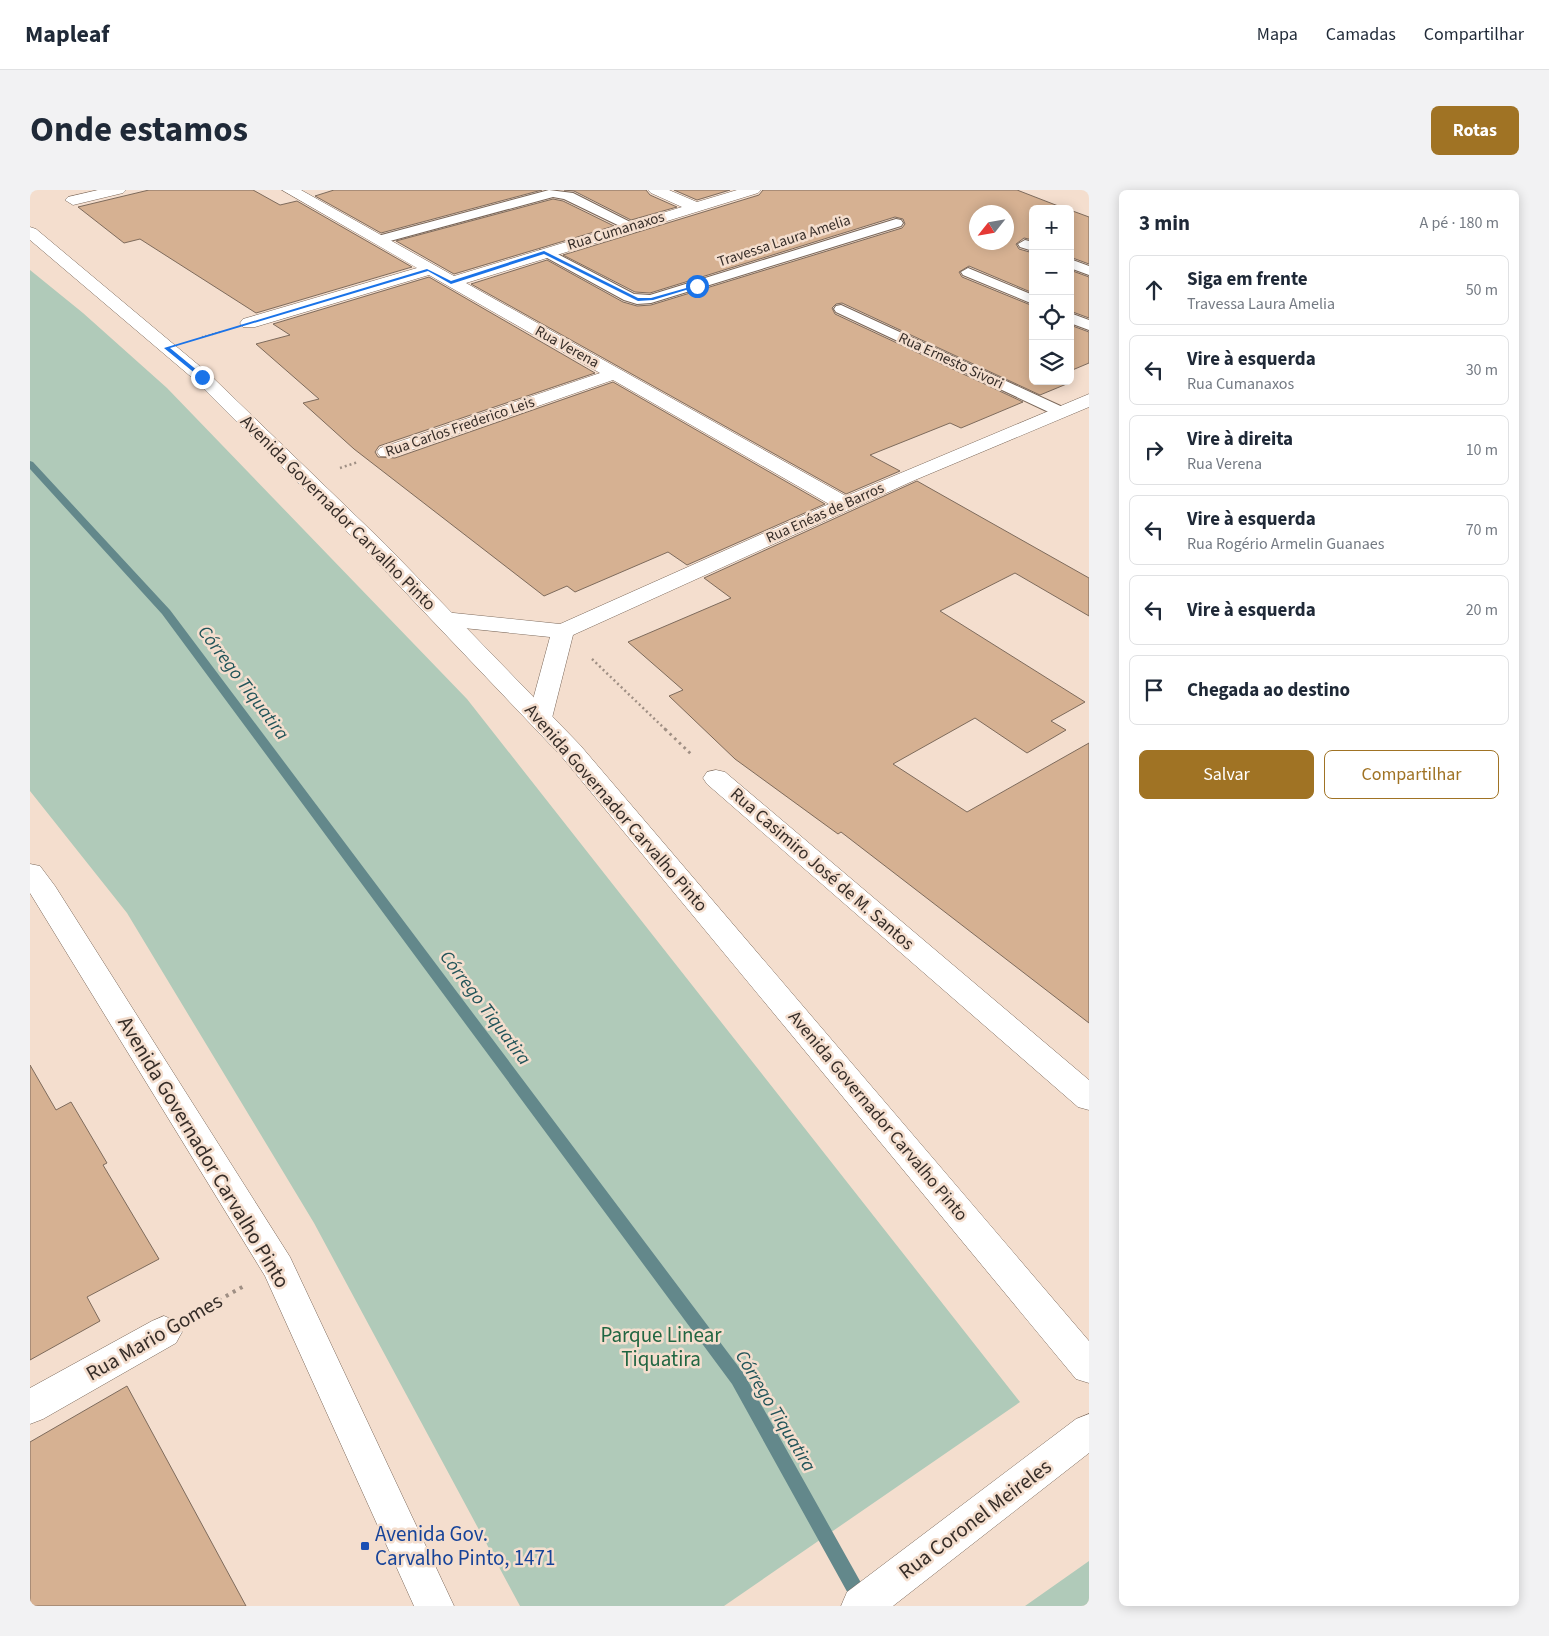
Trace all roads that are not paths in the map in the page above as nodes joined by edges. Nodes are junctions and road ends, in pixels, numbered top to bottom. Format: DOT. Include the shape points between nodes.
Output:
graph roads {
  1 [pos="118,190"];
  2 [pos="290,190"];
  3 [pos="656,190"];
  4 [pos="753,190"];
  5 [pos="73,200"];
  6 [pos="695,207"];
  7 [pos="896,223"];
  8 [pos="634,226"];
  9 [pos="30,232"];
  10 [pos="379,240"];
  11 [pos="544,253"];
  12 [pos="1074,265"];
  13 [pos="429,270"];
  14 [pos="1089,271"];
  15 [pos="968,272"];
  16 [pos="451,282"];
  17 [pos="1029,298"];
  18 [pos="841,309"];
  19 [pos="1074,319"];
  20 [pos="249,324"];
  21 [pos="1089,325"];
  22 [pos="614,374"];
  23 [pos="1089,400"];
  24 [pos="1061,412"];
  25 [pos="386,452"];
  26 [pos="845,504"];
  27 [pos="444,619"];
  28 [pos="563,631"];
  29 [pos="540,718"];
  30 [pos="716,778"];
  31 [pos="35,889"];
  32 [pos="1089,1098"];
  33 [pos="164,1332"];
  34 [pos="1089,1368"];
  35 [pos="30,1407"];
  36 [pos="1089,1431"];
  37 [pos="434,1606"];
  38 [pos="861,1606"];
  1 -- 5 [label="street"];
  2 -- 10 [label="street, Rua Verena"];
  3 -- 6 [label="street"];
  4 -- 6 [label="street, Rua Cumanaxos"];
  6 -- 8 [label="street, Rua Cumanaxos"];
  7 -- 11 [label="lane, Travessa Laura Amelia" via="644,300 630,297"];
  8 -- 10 [label="lane" via="568,196 553,193"];
  8 -- 11 [label="street, Rua Cumanaxos"];
  9 -- 27 [label="street, Avenida Governador Carvalho Pinto" via="202,377"];
  10 -- 13 [label="street, Rua Verena"];
  11 -- 16 [label="street, Rua Cumanaxos"];
  12 -- 14 [label="lane"];
  13 -- 16 [label="street, Rua Verena"];
  13 -- 20 [label="street"];
  15 -- 17 [label="lane"];
  16 -- 22 [label="street, Rua Verena"];
  18 -- 24 [label="lane, Rua Ernesto Sivori"];
  19 -- 21 [label="lane"];
  22 -- 25 [label="street, Rua Carlos Frederico Leis"];
  22 -- 26 [label="street, Rua Verena"];
  23 -- 24 [label="street, Rua Enéas de Barros"];
  24 -- 26 [label="street, Rua Enéas de Barros"];
  26 -- 28 [label="street, Rua Enéas de Barros"];
  27 -- 28 [label="street"];
  27 -- 29 [label="street, Avenida Governador Carvalho Pinto"];
  28 -- 29 [label="street"];
  29 -- 34 [label="street, Avenida Governador Carvalho Pinto" via="571,750"];
  30 -- 32 [label="street, Rua Casimiro José de M. Santos"];
  31 -- 37 [label="street, Avenida Governador Carvalho Pinto" via="278,1267"];
  33 -- 35 [label="street, Rua Mario Gomes"];
  36 -- 38 [label="street, Rua Coronel Meireles"];
}
